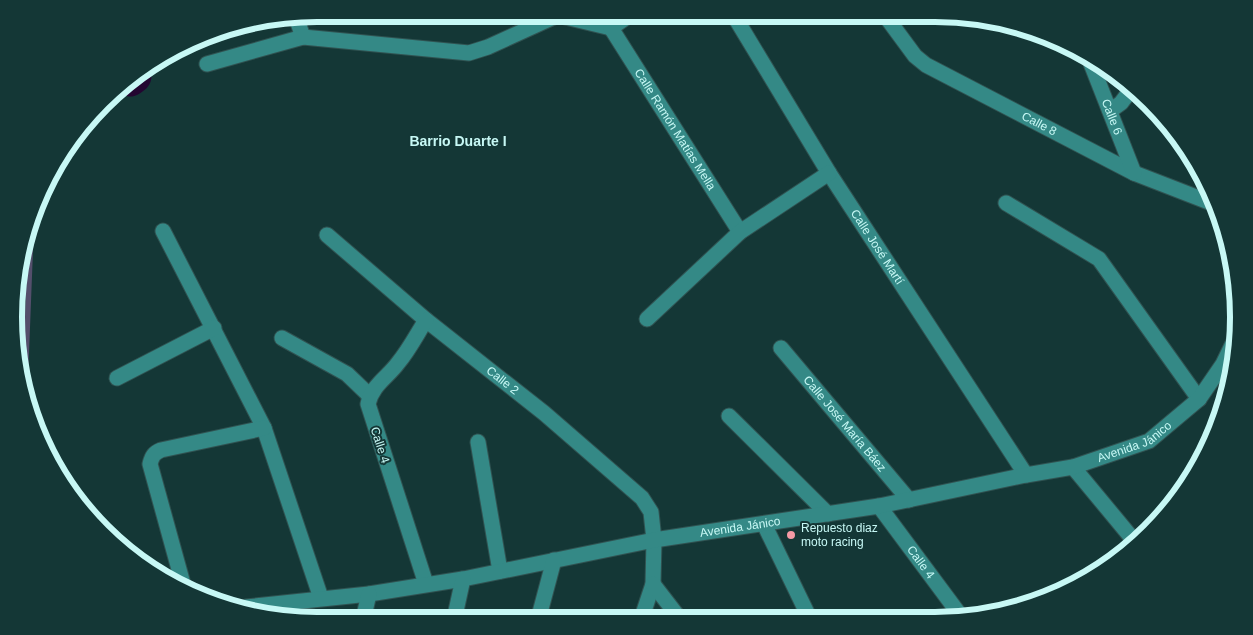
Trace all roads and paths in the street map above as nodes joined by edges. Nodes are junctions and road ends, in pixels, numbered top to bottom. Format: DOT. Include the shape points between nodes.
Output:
graph roads {
  1 [pos="540,22"];
  2 [pos="585,22"];
  3 [pos="620,22"];
  4 [pos="738,22"];
  5 [pos="890,22"];
  6 [pos="298,23"];
  7 [pos="611,28"];
  8 [pos="303,37"];
  9 [pos="207,64"];
  10 [pos="1093,68"];
  11 [pos="1128,94"];
  12 [pos="1110,111"];
  13 [pos="828,173"];
  14 [pos="1134,173"];
  15 [pos="1206,201"];
  16 [pos="1006,203"];
  17 [pos="164,231"];
  18 [pos="740,232"];
  19 [pos="327,235"];
  20 [pos="647,319"];
  21 [pos="426,320"];
  22 [pos="214,328"];
  23 [pos="282,338"];
  24 [pos="781,348"];
  25 [pos="1228,353"];
  26 [pos="116,378"];
  27 [pos="370,396"];
  28 [pos="1200,399"];
  29 [pos="729,416"];
  30 [pos="264,428"];
  31 [pos="478,442"];
  32 [pos="1073,467"];
  33 [pos="1026,475"];
  34 [pos="909,500"];
  35 [pos="879,506"];
  36 [pos="828,514"];
  37 [pos="764,524"];
  38 [pos="1132,538"];
  39 [pos="654,540"];
  40 [pos="554,560"];
  41 [pos="500,572"];
  42 [pos="182,579"];
  43 [pos="464,579"];
  44 [pos="426,584"];
  45 [pos="653,584"];
  46 [pos="370,594"];
  47 [pos="321,598"];
  48 [pos="256,606"];
  49 [pos="365,612"];
  50 [pos="456,612"];
  51 [pos="540,612"];
  52 [pos="644,612"];
  53 [pos="674,612"];
  54 [pos="807,612"];
  55 [pos="958,612"];
  1 -- 8 [label="street" via="469,53"];
  2 -- 7 [label="street"];
  3 -- 7 [label="street"];
  4 -- 13 [label="street, Calle José Martí"];
  5 -- 14 [label="street, Calle 8" via="915,56 926,65"];
  6 -- 8 [label="street"];
  7 -- 18 [label="street, Calle Ramón Matías Mella"];
  8 -- 9 [label="street"];
  10 -- 12 [label="street, Calle 6"];
  11 -- 12 [label="street"];
  12 -- 14 [label="street, Calle 6"];
  13 -- 18 [label="street"];
  13 -- 33 [label="street, Calle José Martí"];
  14 -- 15 [label="street, Calle 8"];
  16 -- 28 [label="street" via="1099,259"];
  17 -- 22 [label="street"];
  18 -- 20 [label="street"];
  19 -- 21 [label="street, Calle 2"];
  21 -- 27 [label="street" via="397,365"];
  21 -- 39 [label="street, Calle 2" via="629,485 651,512"];
  22 -- 26 [label="street"];
  22 -- 30 [label="street"];
  23 -- 27 [label="street" via="347,374"];
  24 -- 34 [label="street, Calle José María Báez"];
  25 -- 28 [label="street, Avenida Jánico"];
  27 -- 44 [label="street, Calle 4" via="370,412"];
  28 -- 32 [label="street, Avenida Jánico" via="1149,442"];
  29 -- 36 [label="street"];
  30 -- 42 [label="street" via="161,450 151,457 150,464"];
  30 -- 47 [label="street"];
  31 -- 41 [label="street"];
  32 -- 33 [label="street, Avenida Jánico"];
  32 -- 38 [label="street"];
  33 -- 34 [label="street, Avenida Jánico"];
  34 -- 35 [label="street, Avenida Jánico"];
  35 -- 36 [label="street, Avenida Jánico"];
  35 -- 55 [label="street, Calle 4"];
  36 -- 37 [label="street, Avenida Jánico"];
  37 -- 39 [label="street, Avenida Jánico"];
  37 -- 54 [label="street"];
  39 -- 40 [label="street, Avenida Jánico"];
  39 -- 45 [label="street, Calle 2"];
  40 -- 41 [label="street, Avenida Jánico"];
  40 -- 51 [label="street"];
  41 -- 43 [label="street, Avenida Jánico"];
  43 -- 44 [label="street, Avenida Jánico"];
  43 -- 50 [label="street"];
  44 -- 46 [label="street, Avenida Jánico"];
  45 -- 52 [label="street, Calle 2"];
  45 -- 53 [label="street"];
  46 -- 47 [label="street, Avenida Jánico"];
  46 -- 49 [label="street"];
  47 -- 48 [label="street, Avenida Jánico"];
}
